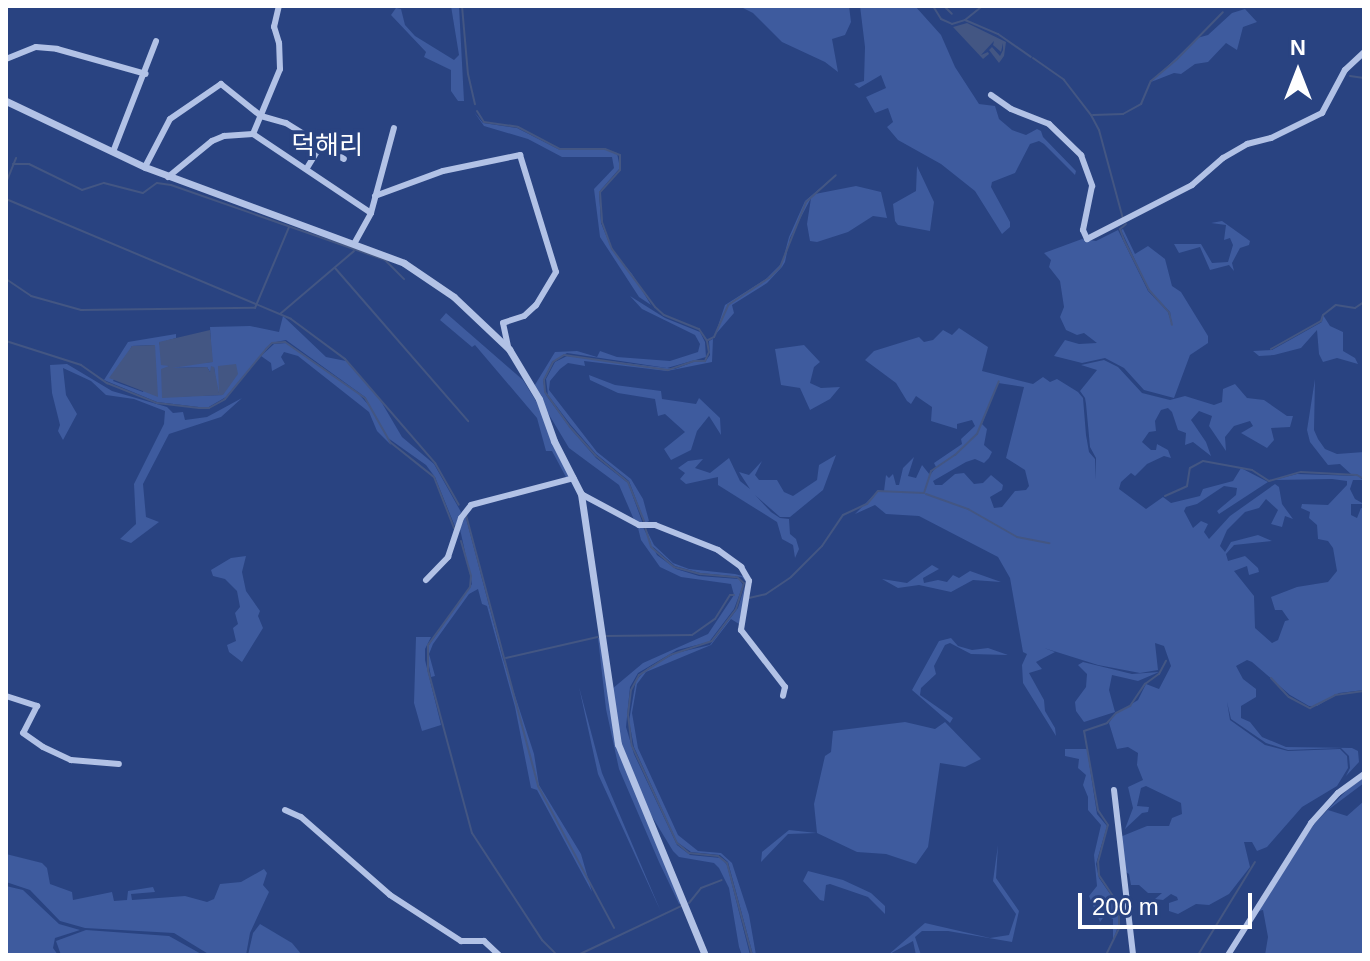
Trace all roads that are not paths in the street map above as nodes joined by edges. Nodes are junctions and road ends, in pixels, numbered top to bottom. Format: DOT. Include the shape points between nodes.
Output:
graph roads {
  1 [pos="279,6"];
  2 [pos="156,41"];
  3 [pos="1364,52"];
  4 [pos="6,59"];
  5 [pos="146,74"];
  6 [pos="991,95"];
  7 [pos="6,101"];
  8 [pos="261,116"];
  9 [pos="394,128"];
  10 [pos="253,134"];
  11 [pos="321,145"];
  12 [pos="113,152"];
  13 [pos="344,159"];
  14 [pos="145,167"];
  15 [pos="307,168"];
  16 [pos="168,177"];
  17 [pos="375,196"];
  18 [pos="371,213"];
  19 [pos="354,244"];
  20 [pos="509,349"];
  21 [pos="574,478"];
  22 [pos="581,494"];
  23 [pos="426,580"];
  24 [pos="6,696"];
  25 [pos="783,696"];
  26 [pos="119,764"];
  27 [pos="1364,774"];
  28 [pos="1114,790"];
  29 [pos="285,810"];
  30 [pos="499,955"];
  31 [pos="705,955"];
  32 [pos="1133,955"];
  33 [pos="1228,955"];
  1 -- 8 [label="street" via="274,27 281,63"];
  2 -- 5 [label="street"];
  3 -- 6 [label="street" via="1345,70 1322,113 1247,144 1192,185 1087,239 1083,230 1092,186 1081,155 1049,124"];
  4 -- 5 [label="street" via="36,47 57,49"];
  5 -- 12 [label="street"];
  7 -- 12 [label="street"];
  8 -- 10 [label="street"];
  8 -- 11 [label="street" via="286,123"];
  8 -- 14 [label="street" via="225,85 216,86 170,119"];
  9 -- 17 [label="street"];
  10 -- 15 [label="street"];
  10 -- 16 [label="street" via="212,141"];
  11 -- 13 [label="street"];
  11 -- 15 [label="street"];
  12 -- 14 [label="street"];
  14 -- 16 [label="street"];
  15 -- 18 [label="street"];
  16 -- 19 [label="street"];
  17 -- 18 [label="street"];
  17 -- 20 [label="street" via="443,171 520,155 556,272 536,305 503,323"];
  18 -- 19 [label="street"];
  19 -- 20 [label="street" via="412,267 454,297"];
  20 -- 21 [label="street" via="539,399"];
  21 -- 22 [label="street"];
  21 -- 23 [label="street" via="471,505 448,557"];
  22 -- 25 [label="street" via="639,525 655,525 718,550 741,567 749,581 741,630 785,687"];
  22 -- 31 [label="street" via="618,744"];
  24 -- 26 [label="street" via="37,706 23,733 43,747 71,760"];
  27 -- 33 [label="street" via="1311,823"];
  28 -- 32 [label="street"];
  29 -- 30 [label="street" via="311,825 390,895 461,941 484,941"];
}
